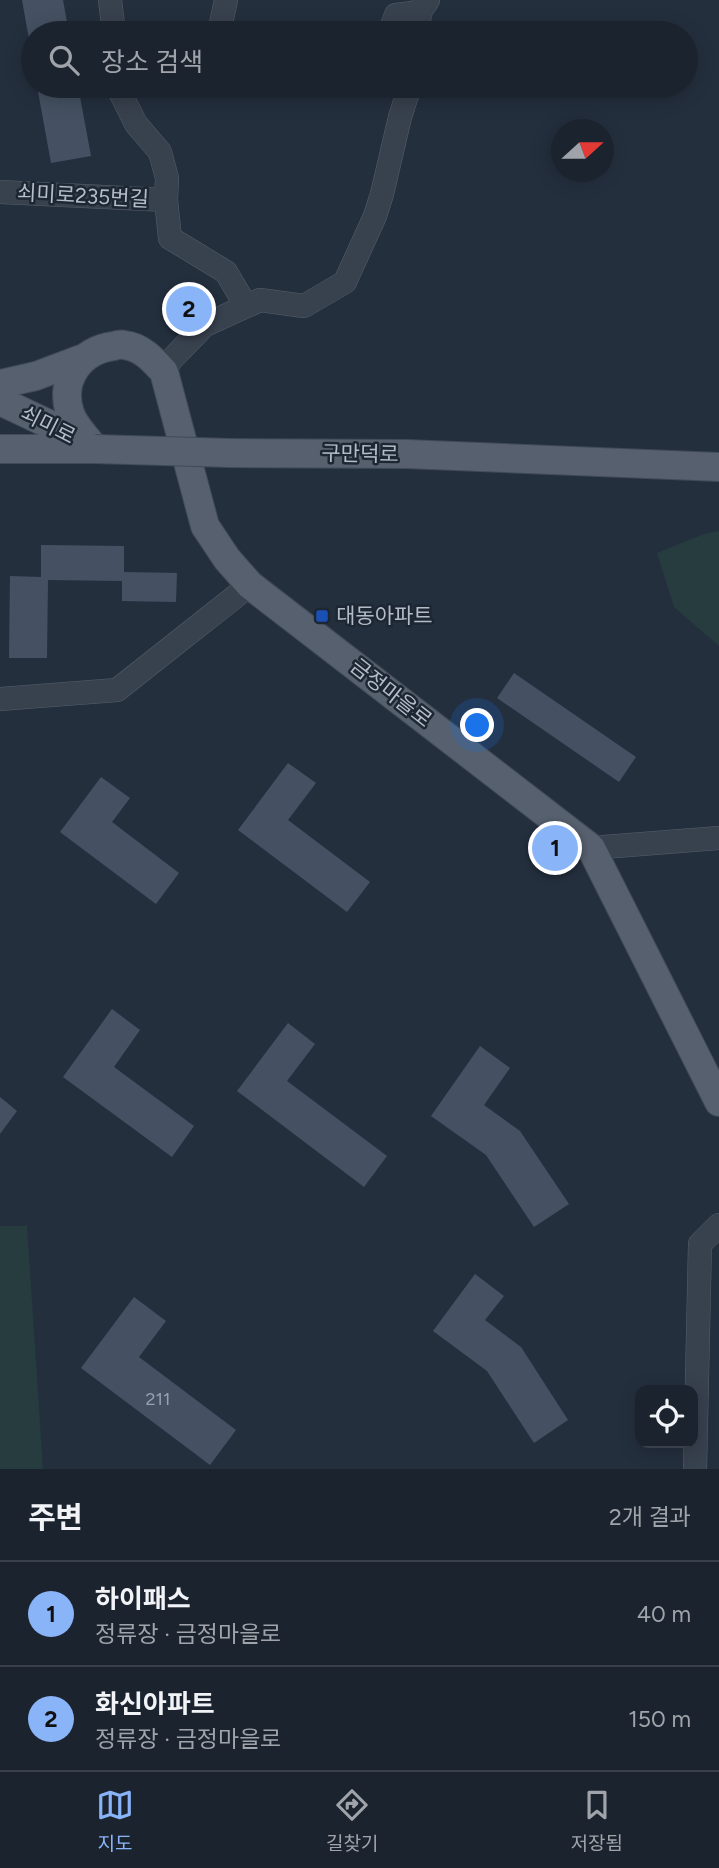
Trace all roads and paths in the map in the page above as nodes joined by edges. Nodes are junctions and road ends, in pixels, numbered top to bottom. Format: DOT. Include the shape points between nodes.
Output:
graph roads {
  1 [pos="110,0"];
  2 [pos="226,0"];
  3 [pos="423,11"];
  4 [pos="113,21"];
  5 [pos="222,21"];
  6 [pos="394,21"];
  7 [pos="123,98"];
  8 [pos="406,98"];
  9 [pos="0,192"];
  10 [pos="166,200"];
  11 [pos="246,306"];
  12 [pos="80,359"];
  13 [pos="164,372"];
  14 [pos="0,384"];
  15 [pos="0,401"];
  16 [pos="0,449"];
  17 [pos="95,449"];
  18 [pos="719,467"];
  19 [pos="250,585"];
  20 [pos="0,699"];
  21 [pos="719,838"];
  22 [pos="591,848"];
  23 [pos="719,1102"];
  24 [pos="719,1225"];
  25 [pos="695,1469"];
  1 -- 4 [label="street"];
  2 -- 5 [label="street"];
  3 -- 6 [label="street" via="396,15"];
  7 -- 10 [label="street" via="136,124 160,152 167,178"];
  8 -- 11 [label="street" via="375,216 345,282 304,306 260,300"];
  9 -- 10 [label="street, 쇠미로235번길"];
  10 -- 11 [label="street" via="170,238 226,272"];
  11 -- 13 [label="street" via="205,325"];
  12 -- 13 [label="main road" via="99,348 124,345 148,353"];
  12 -- 14 [label="main road"];
  12 -- 17 [label="main road" via="67,398 70,415"];
  13 -- 19 [label="main road, 금정마을로" via="205,526"];
  15 -- 17 [label="main road, 쇠미로"];
  16 -- 17 [label="main road, 구만덕로"];
  17 -- 18 [label="main road, 구만덕로, bridge" via="406,454"];
  19 -- 20 [label="street" via="117,690"];
  19 -- 22 [label="main road, 금정마을로"];
  21 -- 22 [label="street"];
  22 -- 23 [label="main road, 금정마을로"];
  24 -- 25 [label="street" via="700,1244"];
}
